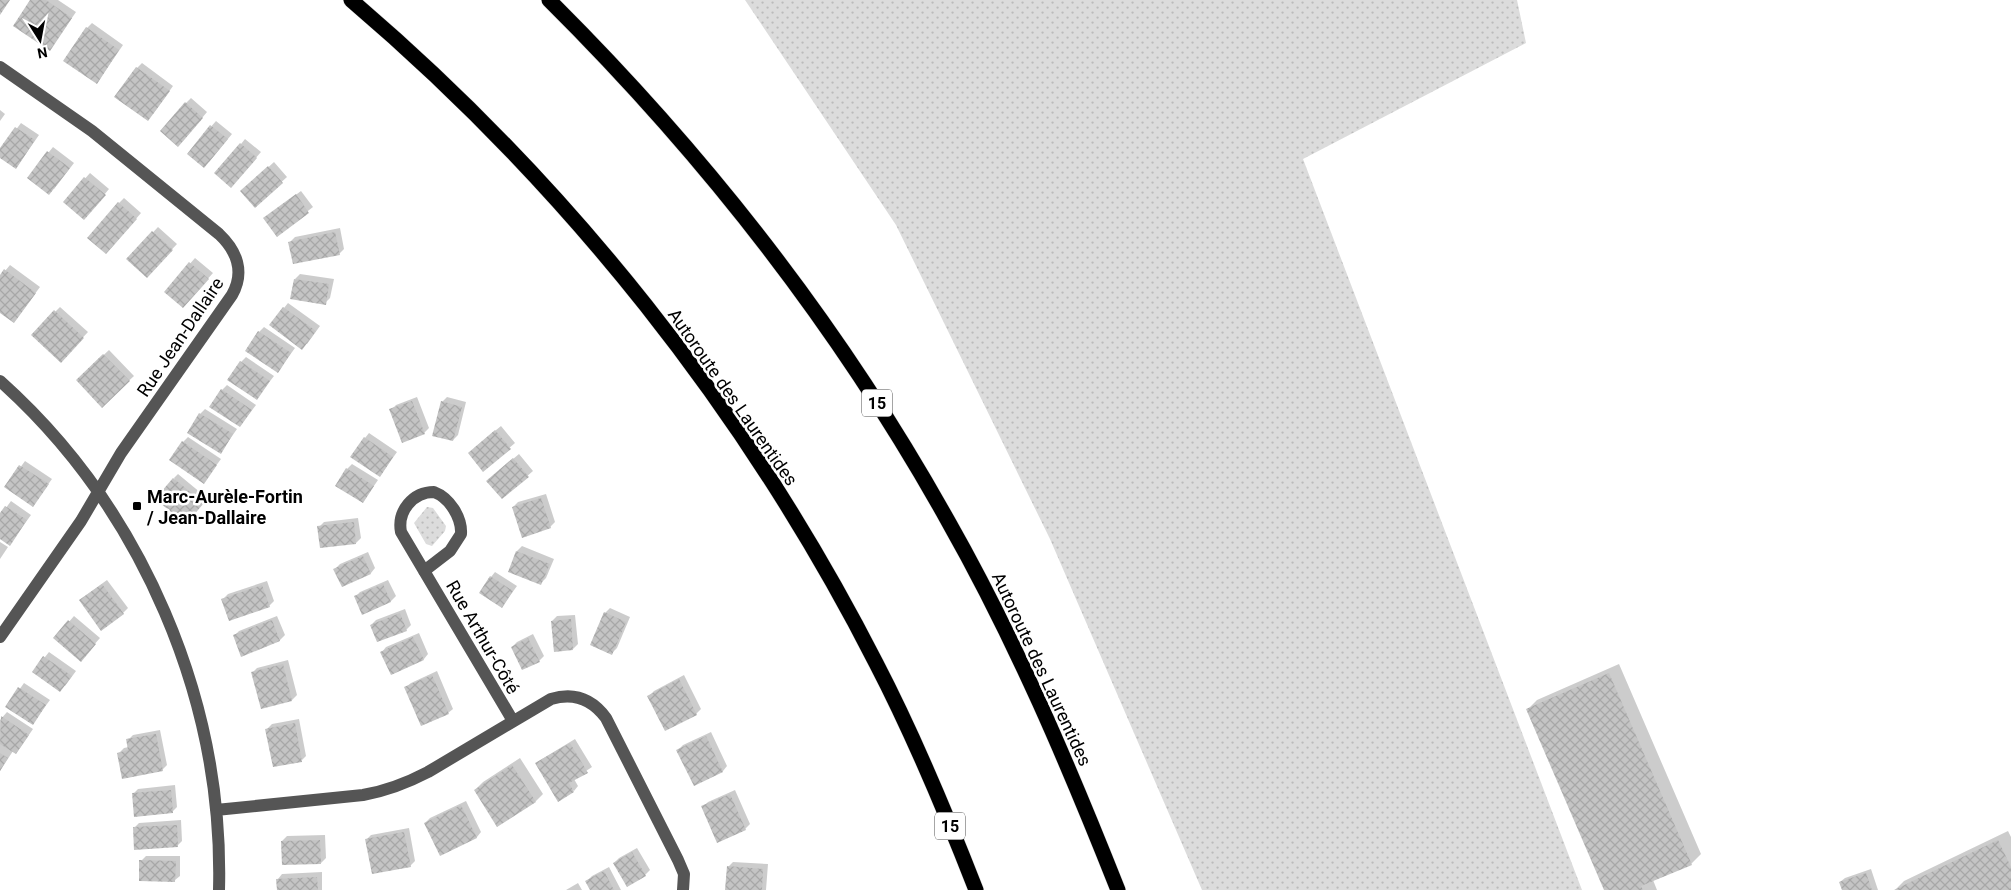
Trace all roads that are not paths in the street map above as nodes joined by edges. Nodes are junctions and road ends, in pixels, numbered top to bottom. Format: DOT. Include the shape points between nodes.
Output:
graph roads {
  1 [pos="352,0"];
  2 [pos="549,0"];
  3 [pos="0,67"];
  4 [pos="0,381"];
  5 [pos="97,492"];
  6 [pos="424,571"];
  7 [pos="0,637"];
  8 [pos="513,721"];
  9 [pos="216,810"];
  10 [pos="219,890"];
  11 [pos="683,890"];
  12 [pos="976,890"];
  13 [pos="1118,890"];
  1 -- 12 [label="highway, Autoroute des Laurentides / 15" via="477,116 542,183 632,287 715,398 800,529 863,638 923,762"];
  2 -- 13 [label="highway, Autoroute des Laurentides / 15" via="616,68 721,188 827,328 878,405 948,520 1008,635 1055,736"];
  3 -- 5 [label="street, Rue Jean-Dallaire" via="140,168 226,241 237,258 238,282 232,295"];
  4 -- 5 [label="street" via="46,428"];
  5 -- 7 [label="street, Rue Jean-Dallaire" via="81,521"];
  5 -- 9 [label="street" via="145,571 180,651 201,721"];
  6 -- 6 [label="street, Rue Arthur-Côté" via="446,554 461,534 458,516 444,498 434,492 418,495 403,511 400,521 404,538"];
  6 -- 8 [label="street, Rue Arthur-Côté"];
  8 -- 9 [label="street" via="413,780 386,790"];
  8 -- 11 [label="street" via="558,697 580,698 594,704 606,718 678,860 684,874"];
  9 -- 10 [label="street"];
}
